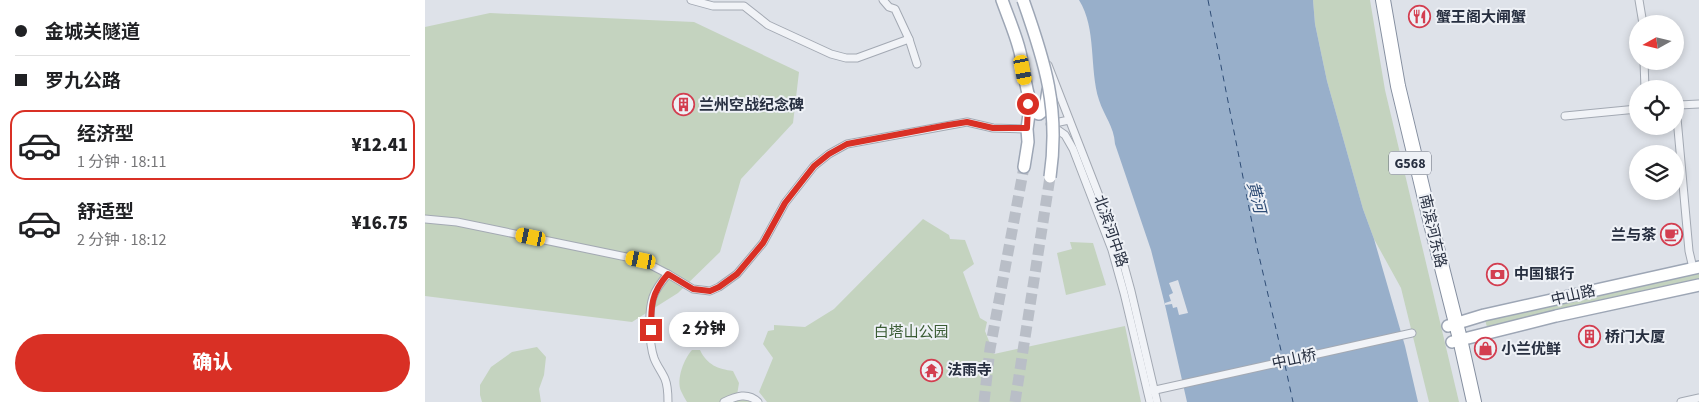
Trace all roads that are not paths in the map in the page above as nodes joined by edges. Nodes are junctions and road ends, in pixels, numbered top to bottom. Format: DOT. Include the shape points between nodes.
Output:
graph roads {
  1 [pos="691,0"];
  2 [pos="883,0"];
  3 [pos="1002,0"];
  4 [pos="1023,0"];
  5 [pos="1376,0"];
  6 [pos="1383,0"];
  7 [pos="1639,0"];
  8 [pos="1642,15"];
  9 [pos="909,40"];
  10 [pos="917,64"];
  11 [pos="1048,65"];
  12 [pos="1027,89"];
  13 [pos="1699,104"];
  14 [pos="1684,105"];
  15 [pos="1629,110"];
  16 [pos="1565,116"];
  17 [pos="1069,120"];
  18 [pos="1027,128"];
  19 [pos="1678,135"];
  20 [pos="1024,167"];
  21 [pos="1051,176"];
  22 [pos="425,219"];
  23 [pos="1696,267"];
  24 [pos="668,274"];
  25 [pos="1699,284"];
  26 [pos="1452,324"];
  27 [pos="1412,333"];
  28 [pos="1456,341"];
  29 [pos="1151,391"];
  30 [pos="1699,398"];
  31 [pos="668,402"];
  32 [pos="724,402"];
  33 [pos="758,402"];
  34 [pos="1150,402"];
  35 [pos="1157,402"];
  36 [pos="1465,402"];
  37 [pos="1474,402"];
  38 [pos="1681,402"];
  1 -- 9 [label="street" via="713,6 744,6 768,25 846,58 857,58"];
  2 -- 9 [label="street" via="895,9"];
  3 -- 12 [label="main road" via="1019,51"];
  4 -- 11 [label="main road"];
  4 -- 21 [label="main road, bridge" via="1049,81 1054,124"];
  5 -- 26 [label="highway, 南滨河东路 / G568" via="1393,89"];
  6 -- 26 [label="highway, 南滨河东路 / G568"];
  7 -- 8 [label="street"];
  9 -- 10 [label="street"];
  11 -- 12 [label="main road" via="1048,97 1043,112 1036,113"];
  11 -- 17 [label="street, 北滨河中路"];
  12 -- 18 [label="main road"];
  13 -- 14 [label="street"];
  15 -- 16 [label="street"];
  17 -- 29 [label="street, 北滨河中路" via="1119,247"];
  17 -- 29 [label="street, 北滨河中路" via="1049,124 1065,135 1073,148 1112,250"];
  18 -- 20 [label="main road"];
  18 -- 24 [label="street" via="993,128 967,122 847,144 814,166 785,203 763,243 737,274 710,291 693,289"];
  19 -- 23 [label="street" via="1689,251"];
  22 -- 24 [label="street" via="457,222 641,260"];
  23 -- 26 [label="main road, 中山路"];
  24 -- 31 [label="street" via="659,284 651,310 651,348 666,381"];
  25 -- 28 [label="main road, 中山路"];
  26 -- 28 [label="highway, 南滨河东路 / G568"];
  27 -- 29 [label="street, 中山桥"];
  28 -- 36 [label="highway, 南滨河东路 / G568"];
  28 -- 37 [label="highway, 南滨河东路 / G568"];
  29 -- 34 [label="street, 北滨河中路"];
  29 -- 35 [label="street, 北滨河中路"];
  30 -- 38 [label="street"];
  32 -- 33 [label="street" via="744,395"];
}
